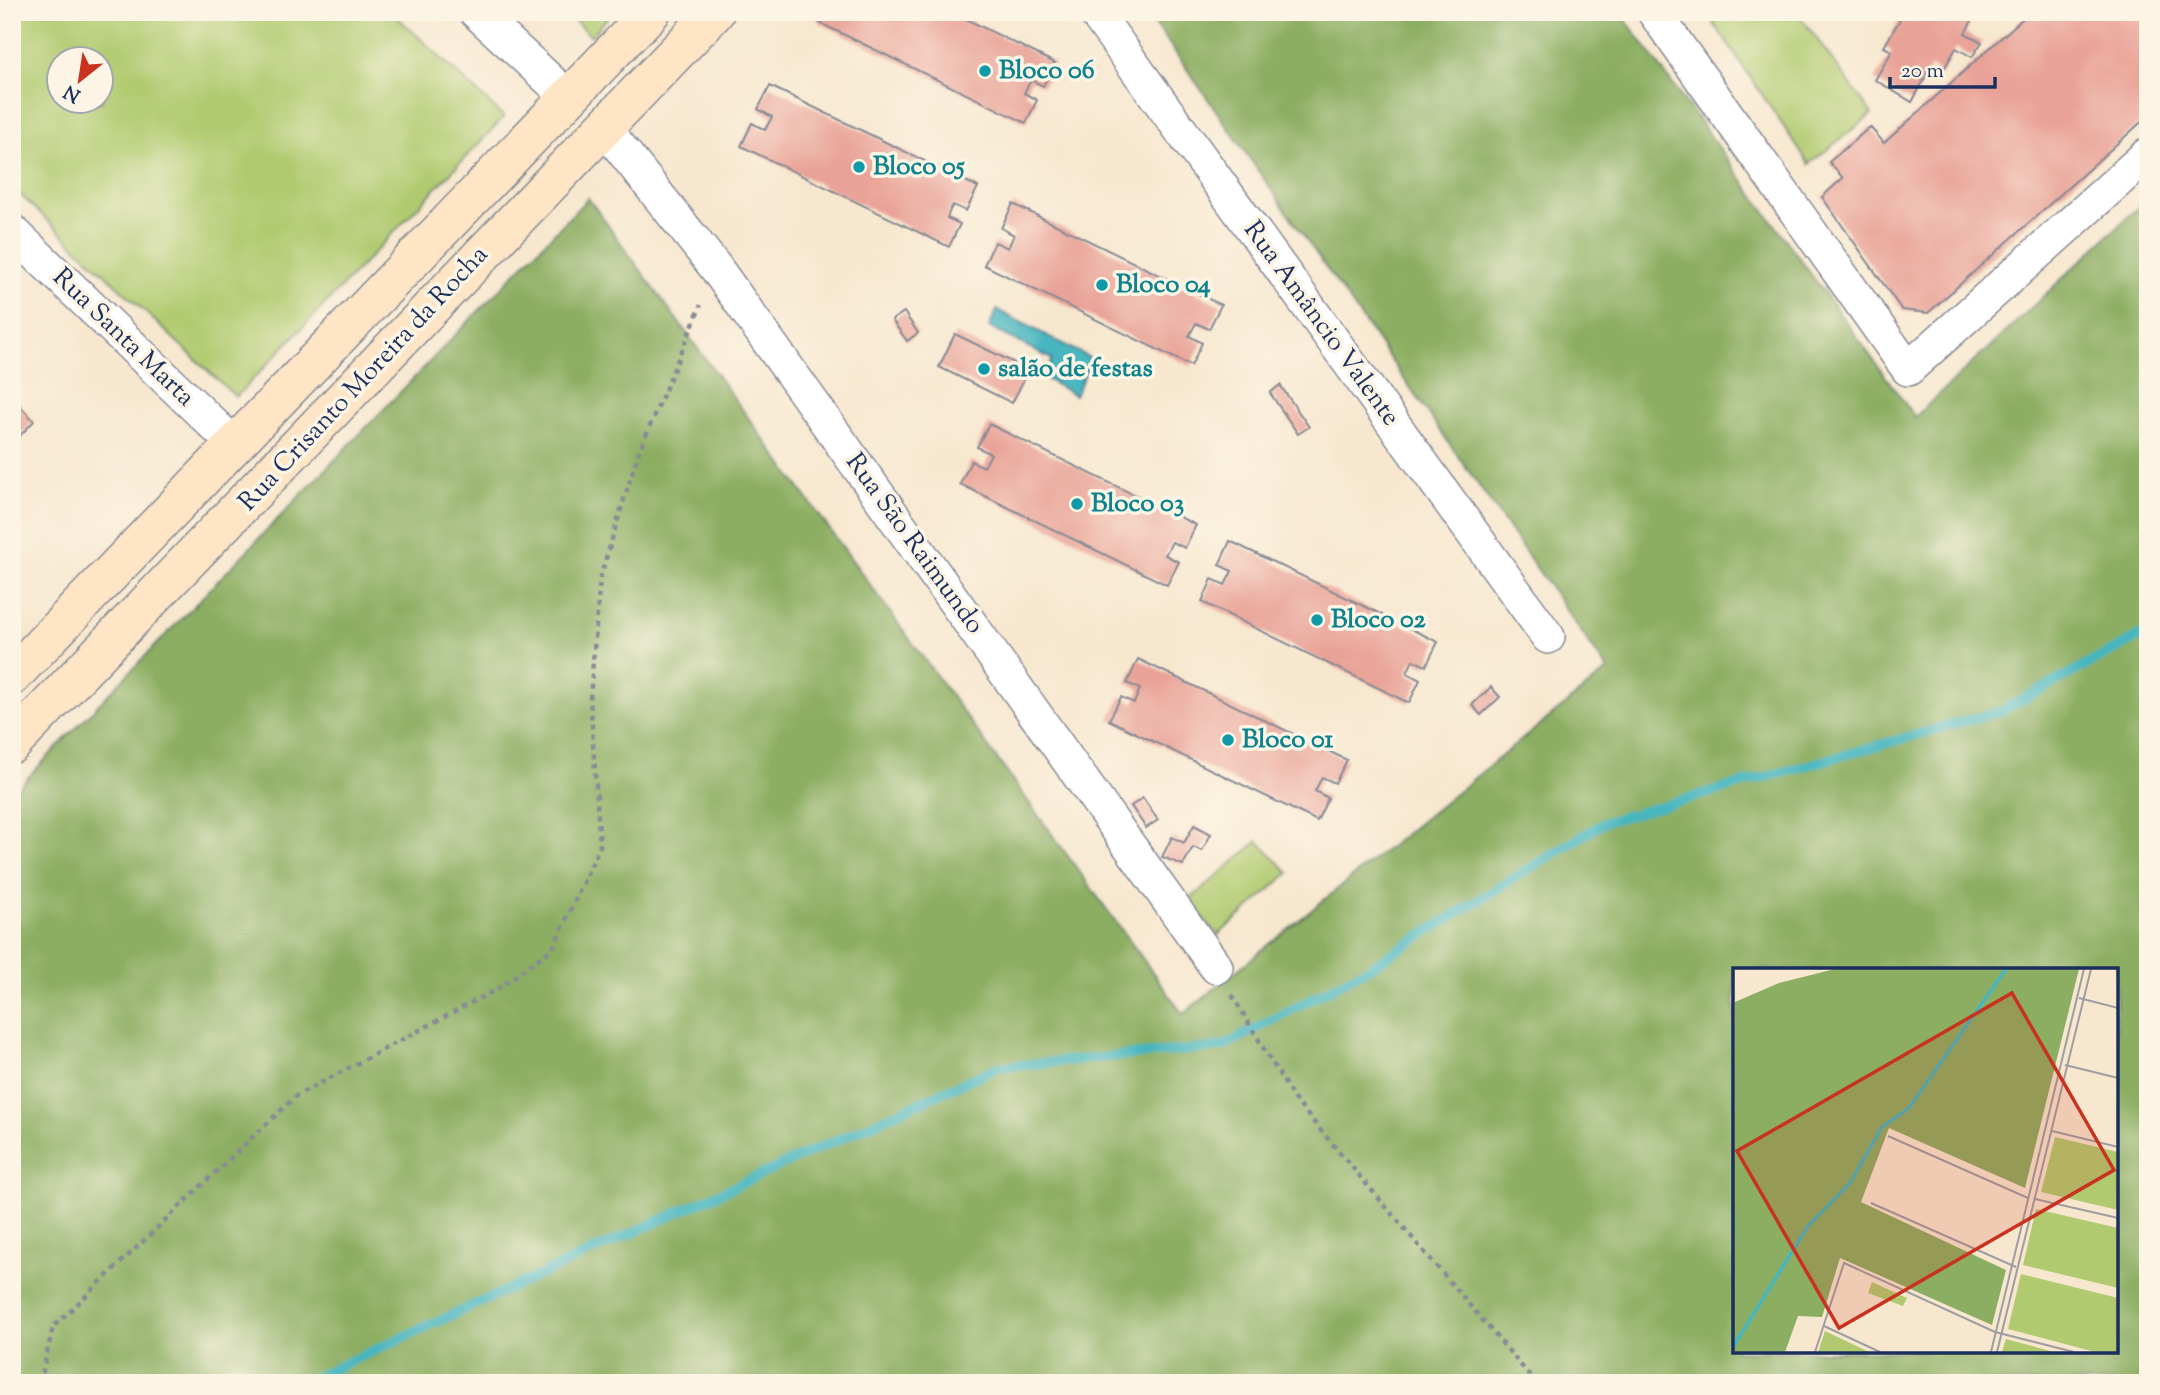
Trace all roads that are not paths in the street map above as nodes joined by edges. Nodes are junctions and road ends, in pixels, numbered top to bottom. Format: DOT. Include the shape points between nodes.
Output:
graph roads {
  1 [pos="476,12"];
  2 [pos="651,12"];
  3 [pos="715,12"];
  4 [pos="1095,12"];
  5 [pos="1654,12"];
  6 [pos="568,97"];
  7 [pos="603,126"];
  8 [pos="2148,155"];
  9 [pos="12,231"];
  10 [pos="234,444"];
  11 [pos="269,480"];
  12 [pos="1548,637"];
  13 [pos="12,676"];
  14 [pos="12,744"];
  15 [pos="1223,980"];
  1 -- 6 [label="street"];
  2 -- 6 [label="main road, Rua Crisanto Moreira da Rocha"];
  3 -- 7 [label="main road, Rua Crisanto Moreira da Rocha"];
  4 -- 12 [label="street, Rua Amâncio Valente"];
  5 -- 8 [label="street" via="1908,369"];
  6 -- 7 [label="main road"];
  6 -- 10 [label="main road, Rua Crisanto Moreira da Rocha"];
  7 -- 11 [label="main road, Rua Crisanto Moreira da Rocha"];
  7 -- 15 [label="street, Rua São Raimundo" via="716,268"];
  9 -- 10 [label="street, Rua Santa Marta"];
  10 -- 11 [label="main road"];
  10 -- 13 [label="main road, Rua Crisanto Moreira da Rocha"];
  11 -- 14 [label="main road, Rua Crisanto Moreira da Rocha"];
}
